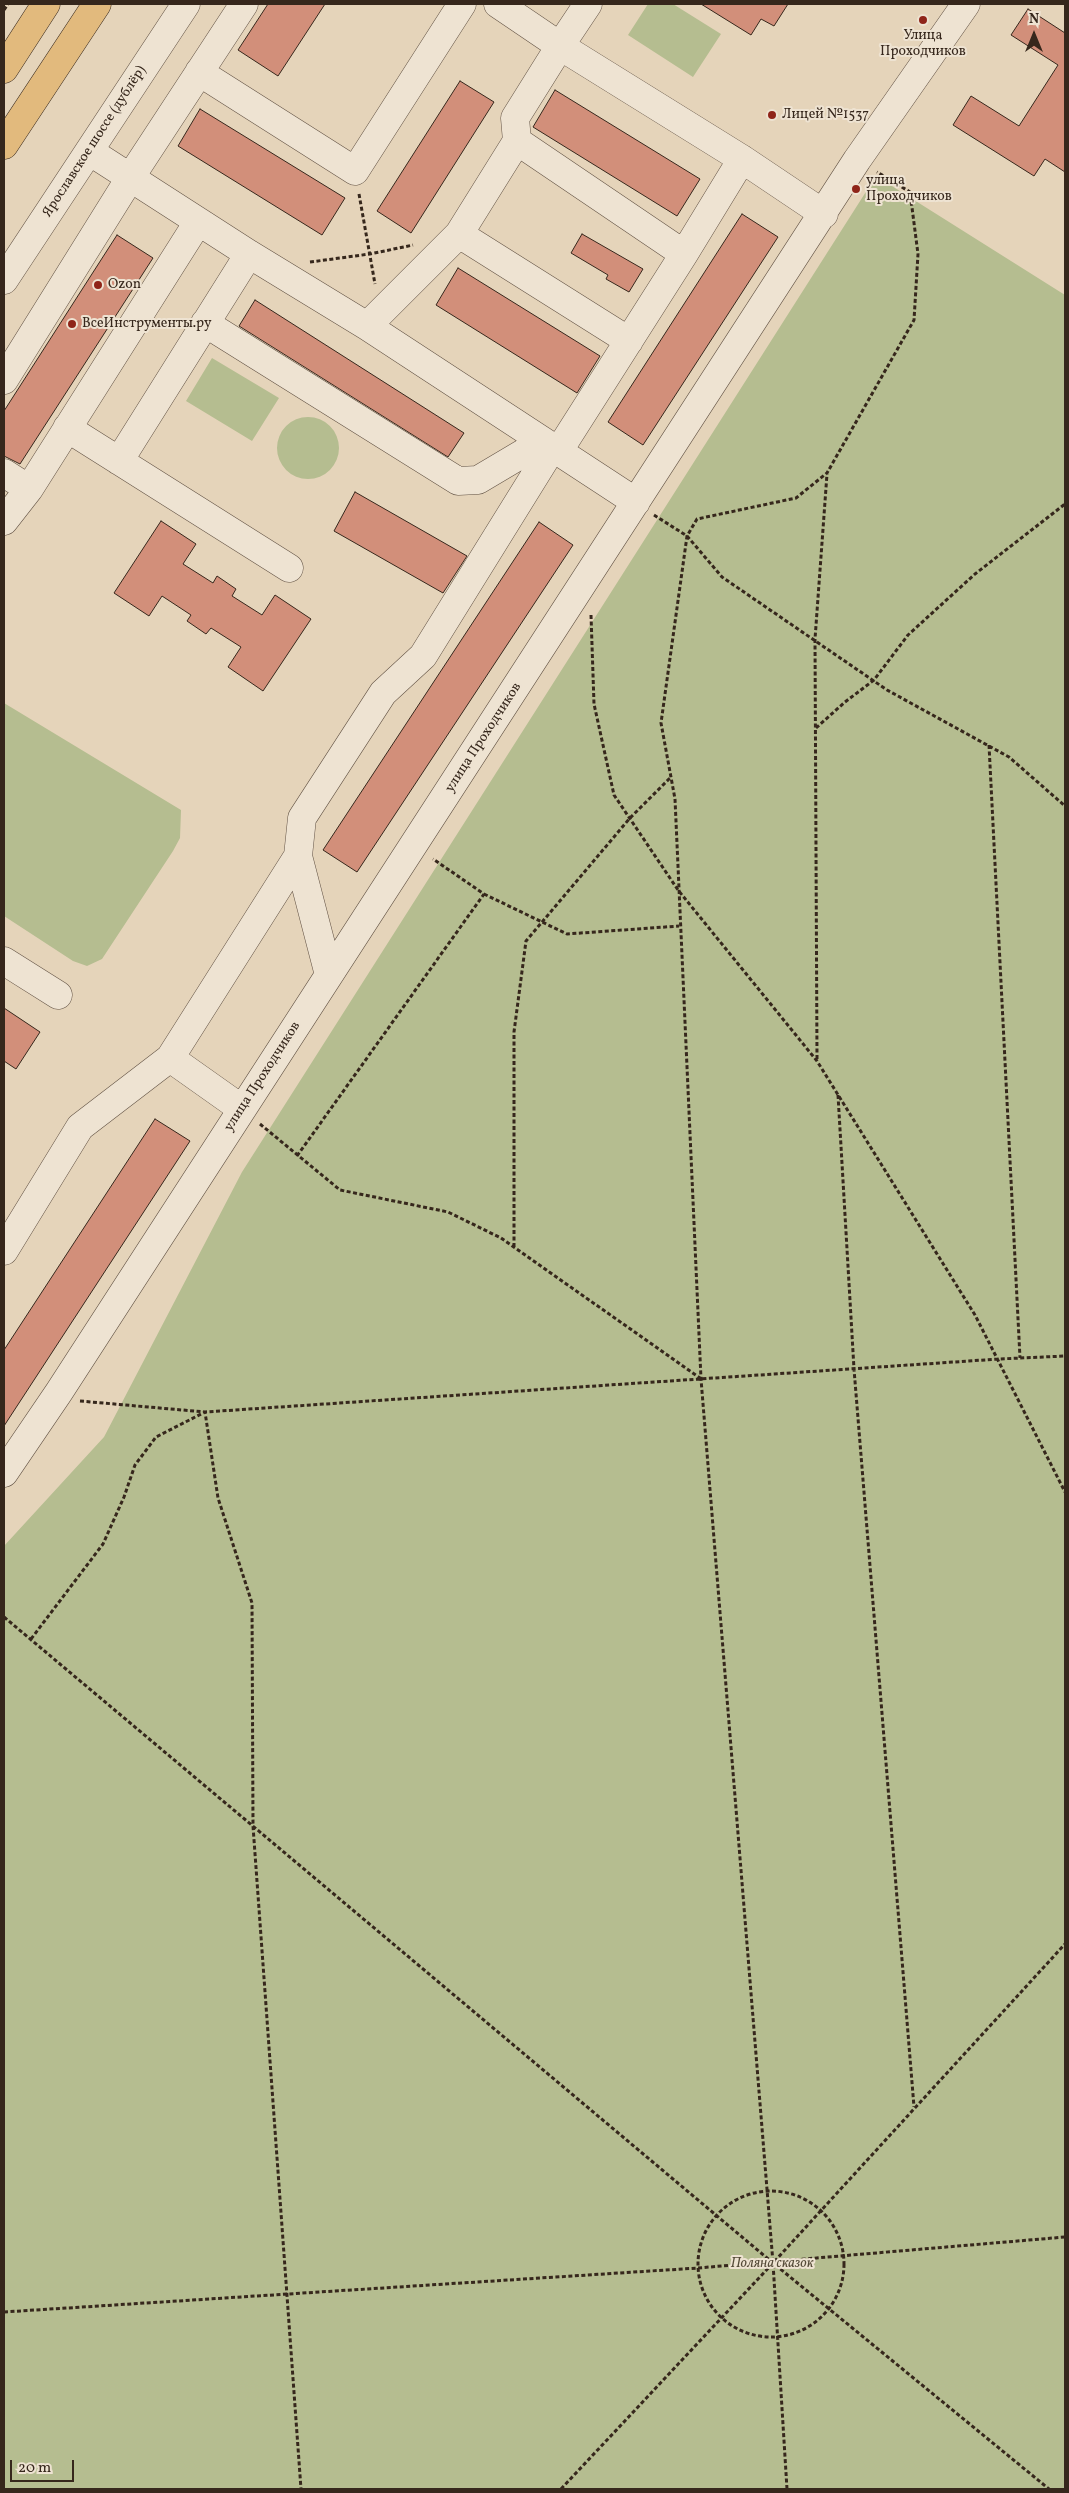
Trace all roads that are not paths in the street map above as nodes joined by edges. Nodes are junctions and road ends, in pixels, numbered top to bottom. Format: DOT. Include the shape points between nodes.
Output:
graph roads {
  1 [pos="46,4"];
  2 [pos="97,4"];
  3 [pos="186,4"];
  4 [pos="244,4"];
  5 [pos="462,4"];
  6 [pos="498,4"];
  7 [pos="588,4"];
  8 [pos="966,4"];
  9 [pos="560,46"];
  10 [pos="4,69"];
  11 [pos="199,72"];
  12 [pos="517,141"];
  13 [pos="4,145"];
  14 [pos="89,151"];
  15 [pos="742,160"];
  16 [pos="130,178"];
  17 [pos="824,214"];
  18 [pos="198,222"];
  19 [pos="459,234"];
  20 [pos="249,254"];
  21 [pos="684,254"];
  22 [pos="4,280"];
  23 [pos="374,320"];
  24 [pos="206,323"];
  25 [pos="629,341"];
  26 [pos="4,380"];
  27 [pos="67,428"];
  28 [pos="550,447"];
  29 [pos="119,461"];
  30 [pos="4,473"];
  31 [pos="29,489"];
  32 [pos="643,508"];
  33 [pos="4,521"];
  34 [pos="289,568"];
  35 [pos="298,856"];
  36 [pos="4,961"];
  37 [pos="329,975"];
  38 [pos="58,995"];
  39 [pos="170,1058"];
  40 [pos="242,1109"];
  41 [pos="4,1251"];
  42 [pos="4,1473"];
  1 -- 10 [label="main road"];
  2 -- 13 [label="main road"];
  3 -- 14 [label="street, Ярославское шоссе (дублёр)"];
  4 -- 11 [label="street"];
  5 -- 11 [label="street" via="355,171"];
  6 -- 9 [label="street"];
  7 -- 9 [label="street"];
  8 -- 17 [label="street, улица Проходчиков" via="857,160"];
  9 -- 12 [label="street" via="515,118"];
  9 -- 15 [label="street"];
  11 -- 16 [label="street"];
  12 -- 19 [label="street"];
  12 -- 21 [label="street"];
  14 -- 16 [label="street"];
  14 -- 22 [label="street, Ярославское шоссе (дублёр)"];
  15 -- 17 [label="street"];
  15 -- 21 [label="street"];
  16 -- 18 [label="street"];
  16 -- 26 [label="street"];
  17 -- 32 [label="street, улица Проходчиков"];
  18 -- 20 [label="street"];
  18 -- 27 [label="street"];
  19 -- 23 [label="street"];
  19 -- 25 [label="street"];
  20 -- 23 [label="street"];
  20 -- 24 [label="street"];
  21 -- 25 [label="street"];
  23 -- 28 [label="street"];
  24 -- 28 [label="street" via="458,481 478,480"];
  24 -- 29 [label="street"];
  25 -- 28 [label="street"];
  27 -- 29 [label="street"];
  27 -- 31 [label="street"];
  28 -- 32 [label="street"];
  28 -- 35 [label="street" via="422,656 383,693 302,818"];
  29 -- 34 [label="street"];
  30 -- 31 [label="street"];
  31 -- 33 [label="street"];
  32 -- 37 [label="street, улица Проходчиков" via="586,578"];
  35 -- 37 [label="street"];
  35 -- 39 [label="street"];
  36 -- 38 [label="street"];
  37 -- 40 [label="street, улица Проходчиков"];
  39 -- 40 [label="street"];
  39 -- 41 [label="street" via="80,1127"];
  40 -- 42 [label="street, улица Проходчиков"];
}
